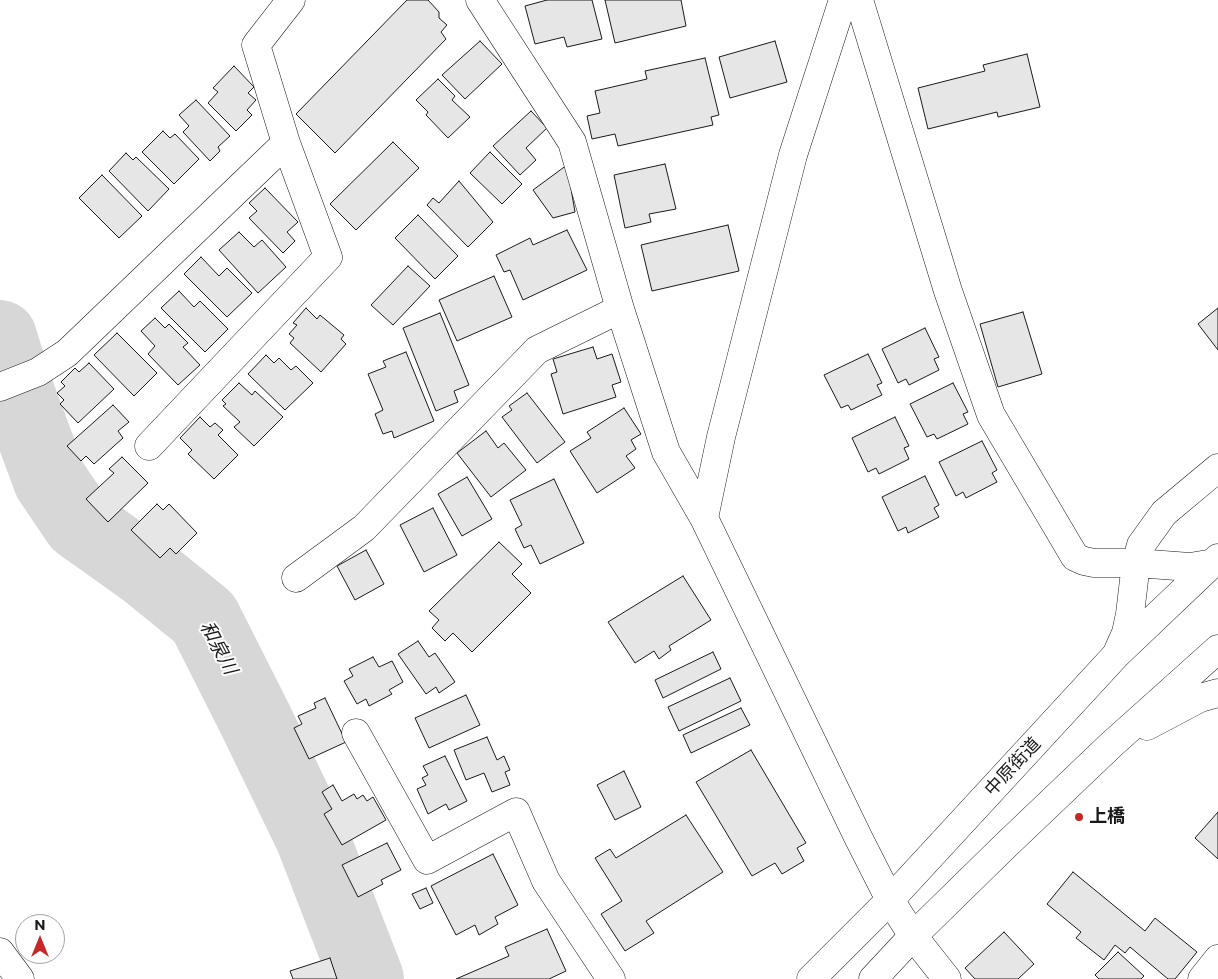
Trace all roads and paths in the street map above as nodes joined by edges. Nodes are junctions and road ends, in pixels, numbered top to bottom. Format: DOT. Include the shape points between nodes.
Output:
graph roads {
  1 [pos="291,0"];
  2 [pos="480,0"];
  3 [pos="842,0"];
  4 [pos="859,0"];
  5 [pos="286,143"];
  6 [pos="620,309"];
  7 [pos="0,387"];
  8 [pos="149,446"];
  9 [pos="1218,468"];
  10 [pos="704,518"];
  11 [pos="1216,561"];
  12 [pos="1136,563"];
  13 [pos="296,578"];
  14 [pos="1218,649"];
  15 [pos="1117,654"];
  16 [pos="1218,693"];
  17 [pos="356,733"];
  18 [pos="1112,744"];
  19 [pos="890,900"];
  20 [pos="913,936"];
  21 [pos="0,952"];
  22 [pos="1218,959"];
  23 [pos="20,979"];
  24 [pos="611,979"];
  25 [pos="811,979"];
  26 [pos="873,979"];
  27 [pos="946,979"];
  28 [pos="1202,979"];
  1 -- 5 [label="street" via="256,45"];
  2 -- 6 [label="street" via="572,142"];
  3 -- 10 [label="street" via="793,155 721,437"];
  4 -- 12 [label="street" via="948,291 991,414 1075,557 1094,563"];
  5 -- 7 [label="street" via="67,353 38,372"];
  5 -- 8 [label="street" via="328,258"];
  6 -- 10 [label="street" via="666,452"];
  6 -- 13 [label="street" via="537,350 364,528"];
  9 -- 12 [label="street" via="1164,513 1141,545"];
  10 -- 19 [label="street"];
  11 -- 12 [label="street" via="1190,567"];
  11 -- 15 [label="street, 中原街道"];
  12 -- 15 [label="street" via="1130,614"];
  14 -- 18 [label="street"];
  15 -- 19 [label="street, 中原街道"];
  16 -- 18 [label="street" via="1200,698"];
  17 -- 24 [label="street" via="427,860 516,812 546,881"];
  18 -- 20 [label="street"];
  19 -- 20 [label="street"];
  19 -- 25 [label="street, 中原街道"];
  20 -- 26 [label="street"];
  20 -- 27 [label="street"];
  21 -- 23 [label="street"];
  22 -- 28 [label="street"];
}
